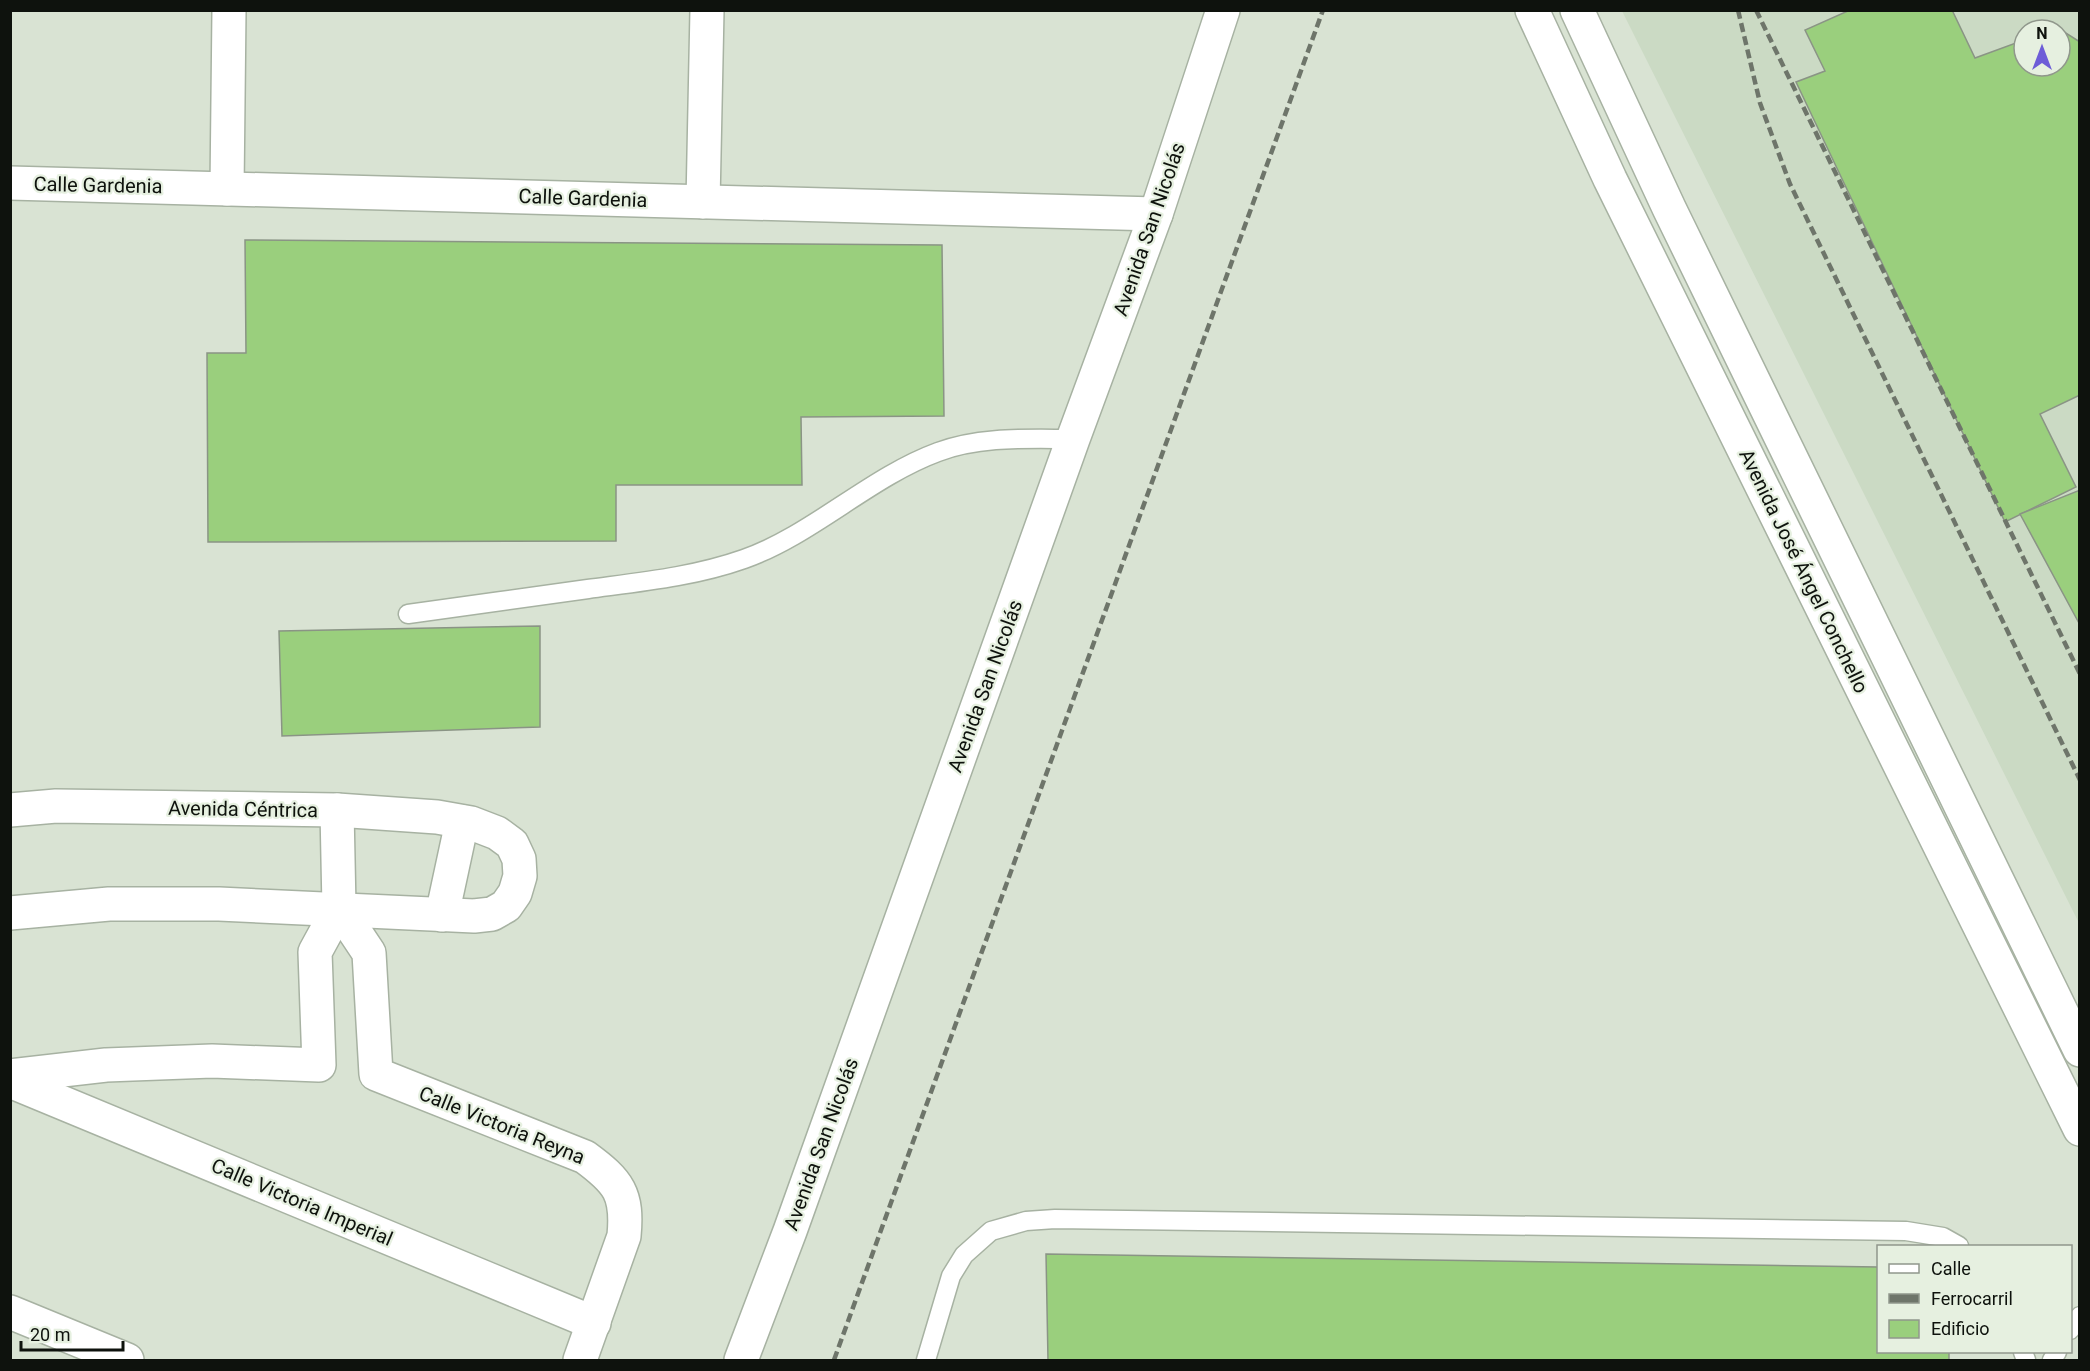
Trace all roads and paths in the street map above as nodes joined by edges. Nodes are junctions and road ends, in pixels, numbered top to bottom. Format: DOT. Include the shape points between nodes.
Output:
graph roads {
  1 [pos="229,10"];
  2 [pos="707,10"];
  3 [pos="1223,10"];
  4 [pos="1532,10"];
  5 [pos="1577,10"];
  6 [pos="10,183"];
  7 [pos="227,189"];
  8 [pos="703,202"];
  9 [pos="1156,214"];
  10 [pos="1073,438"];
  11 [pos="408,614"];
  12 [pos="10,810"];
  13 [pos="337,810"];
  14 [pos="462,822"];
  15 [pos="339,908"];
  16 [pos="10,913"];
  17 [pos="442,915"];
  18 [pos="2079,1050"];
  19 [pos="10,1076"];
  20 [pos="10,1081"];
  21 [pos="2079,1129"];
  22 [pos="1957,1245"];
  23 [pos="10,1312"];
  24 [pos="594,1323"];
  25 [pos="127,1360"];
  26 [pos="580,1360"];
  27 [pos="741,1360"];
  28 [pos="926,1360"];
  1 -- 7 [label="street"];
  2 -- 8 [label="street"];
  3 -- 9 [label="street, Avenida San Nicolás"];
  4 -- 21 [label="street, Avenida José Ángel Conchello" via="1610,178"];
  5 -- 18 [label="street, Avenida José Ángel Conchello"];
  6 -- 7 [label="street, Calle Gardenia"];
  7 -- 8 [label="street, Calle Gardenia"];
  8 -- 9 [label="street, Calle Gardenia"];
  9 -- 10 [label="street, Avenida San Nicolás"];
  10 -- 11 [label="lane" via="993,440 939,451 776,545 714,568 663,579"];
  10 -- 27 [label="street, Avenida San Nicolás"];
  12 -- 13 [label="street, Avenida Céntrica" via="56,806"];
  13 -- 14 [label="street"];
  13 -- 15 [label="street, Avenida Céntrica"];
  14 -- 17 [label="street"];
  14 -- 17 [label="street" via="497,833 512,844 519,859 520,876 506,906 492,914"];
  15 -- 16 [label="street" via="109,904"];
  15 -- 17 [label="street"];
  15 -- 19 [label="street" via="315,952 319,1065 212,1061 106,1065"];
  15 -- 24 [label="street, Calle Victoria Reyna" via="369,953 376,1074 585,1157 616,1184 624,1200 624,1236"];
  20 -- 24 [label="street, Calle Victoria Imperial"];
  22 -- 28 [label="lane" via="1943,1237 1906,1231 1026,1221 991,1231 964,1255 951,1276"];
  23 -- 25 [label="street"];
  24 -- 26 [label="street, Calle Victoria Reyna"];
}
